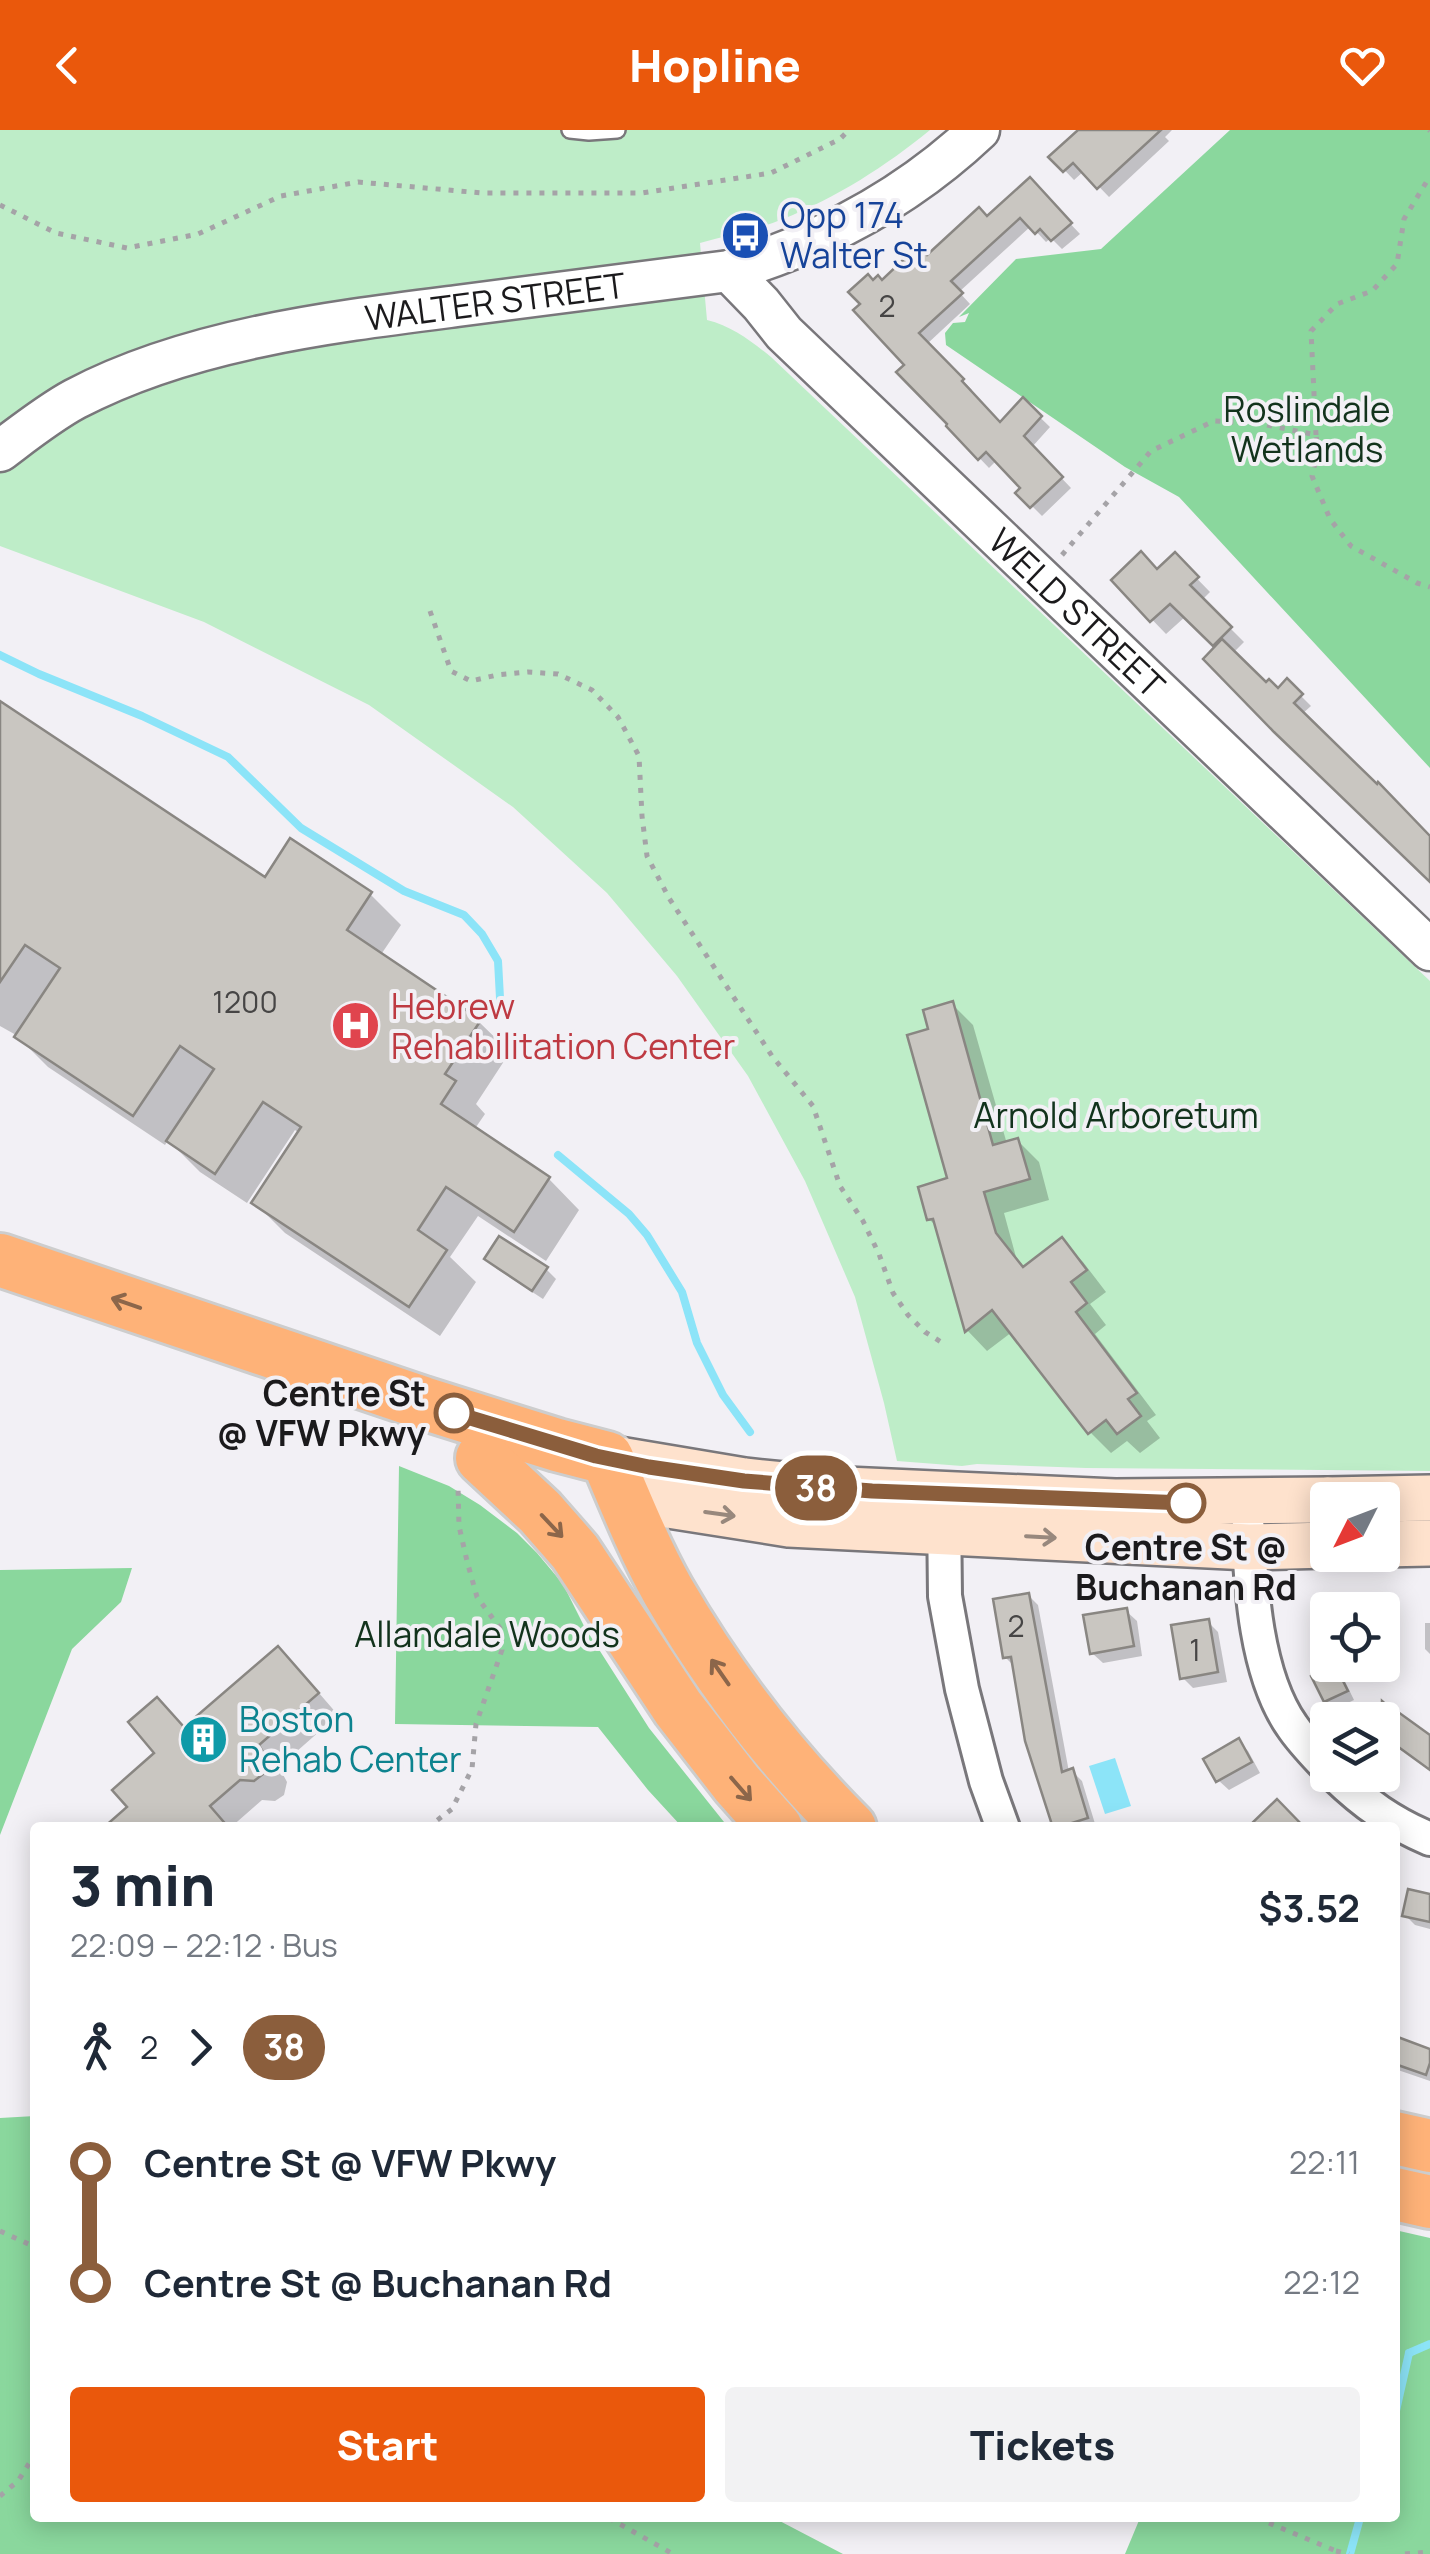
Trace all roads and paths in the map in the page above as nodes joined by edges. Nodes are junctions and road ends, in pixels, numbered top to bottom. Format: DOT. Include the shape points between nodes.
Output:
graph roads {
  1 [pos="570,130"];
  2 [pos="617,130"];
  3 [pos="850,130"];
  4 [pos="979,130"];
  5 [pos="1430,176"];
  6 [pos="0,205"];
  7 [pos="729,272"];
  8 [pos="1316,435"];
  9 [pos="0,451"];
  10 [pos="1039,578"];
  11 [pos="1430,587"];
  12 [pos="430,611"];
  13 [pos="1430,950"];
  14 [pos="0,1260"];
  15 [pos="0,1297"];
  16 [pos="946,1345"];
  17 [pos="470,1472"];
  18 [pos="616,1478"];
  19 [pos="1430,1498"];
  20 [pos="1400,1499"];
  21 [pos="1310,1500"];
  22 [pos="1247,1502"];
  23 [pos="944,1513"];
  24 [pos="1430,1543"];
  25 [pos="1400,1544"];
  26 [pos="1310,1545"];
  27 [pos="1249,1546"];
  28 [pos="1310,1747"];
  29 [pos="1353,1792"];
  30 [pos="435,1822"];
  31 [pos="771,1822"];
  32 [pos="844,1822"];
  33 [pos="1001,1822"];
  34 [pos="1393,1822"];
  35 [pos="1400,1826"];
  36 [pos="1430,1840"];
  37 [pos="1400,2139"];
  38 [pos="1430,2146"];
  39 [pos="1400,2195"];
  40 [pos="1430,2202"];
  41 [pos="0,2231"];
  42 [pos="30,2245"];
  43 [pos="30,2462"];
  44 [pos="0,2496"];
  45 [pos="616,2522"];
  46 [pos="1266,2522"];
  47 [pos="1430,2552"];
  48 [pos="1341,2553"];
  49 [pos="672,2554"];
  50 [pos="1405,2554"];
  1 -- 2 [label="lane"];
  3 -- 6 [label="path" via="771,173 642,193 482,193 358,182 281,196 198,234 127,248 56,233"];
  4 -- 7 [label="street, WALTER STREET" via="922,179 855,221"];
  5 -- 8 [label="path" via="1404,219 1396,264 1372,291 1337,304 1311,331"];
  7 -- 9 [label="street, WALTER STREET" via="249,339 124,376 73,400"];
  7 -- 10 [label="street, WELD STREET"];
  8 -- 10 [label="path" via="1214,421 1151,450"];
  8 -- 11 [label="path" via="1312,476 1330,519 1351,546"];
  10 -- 13 [label="street, WELD STREET"];
  12 -- 16 [label="path" via="451,671 471,681 558,674 592,690 618,717 639,756 647,856 772,1056 814,1106 840,1186 863,1220 893,1293 925,1332"];
  18 -- 14 [label="highway, one-way" via="557,1446"];
  15 -- 17 [label="highway"];
  17 -- 18 [label="highway"];
  17 -- 30 [label="path" via="459,1526 478,1597 500,1628 502,1650 476,1724 472,1769 452,1809"];
  17 -- 31 [label="highway, one-way" via="540,1512 575,1552 678,1708"];
  18 -- 23 [label="main road" via="789,1524"];
  32 -- 18 [label="highway, one-way" via="717,1669 667,1588"];
  19 -- 20 [label="main road"];
  21 -- 22 [label="main road"];
  22 -- 23 [label="main road"];
  22 -- 27 [label="street"];
  23 -- 27 [label="main road, one-way"];
  23 -- 33 [label="street" via="945,1596 962,1688"];
  24 -- 25 [label="main road"];
  26 -- 27 [label="main road"];
  27 -- 28 [label="street" via="1257,1625 1273,1688"];
  29 -- 34 [label="street"];
  35 -- 36 [label="street"];
  37 -- 38 [label="highway"];
  39 -- 40 [label="highway"];
  41 -- 42 [label="path"];
  43 -- 44 [label="path"];
  45 -- 49 [label="path"];
  46 -- 48 [label="path"];
  47 -- 50 [label="path"];
}
